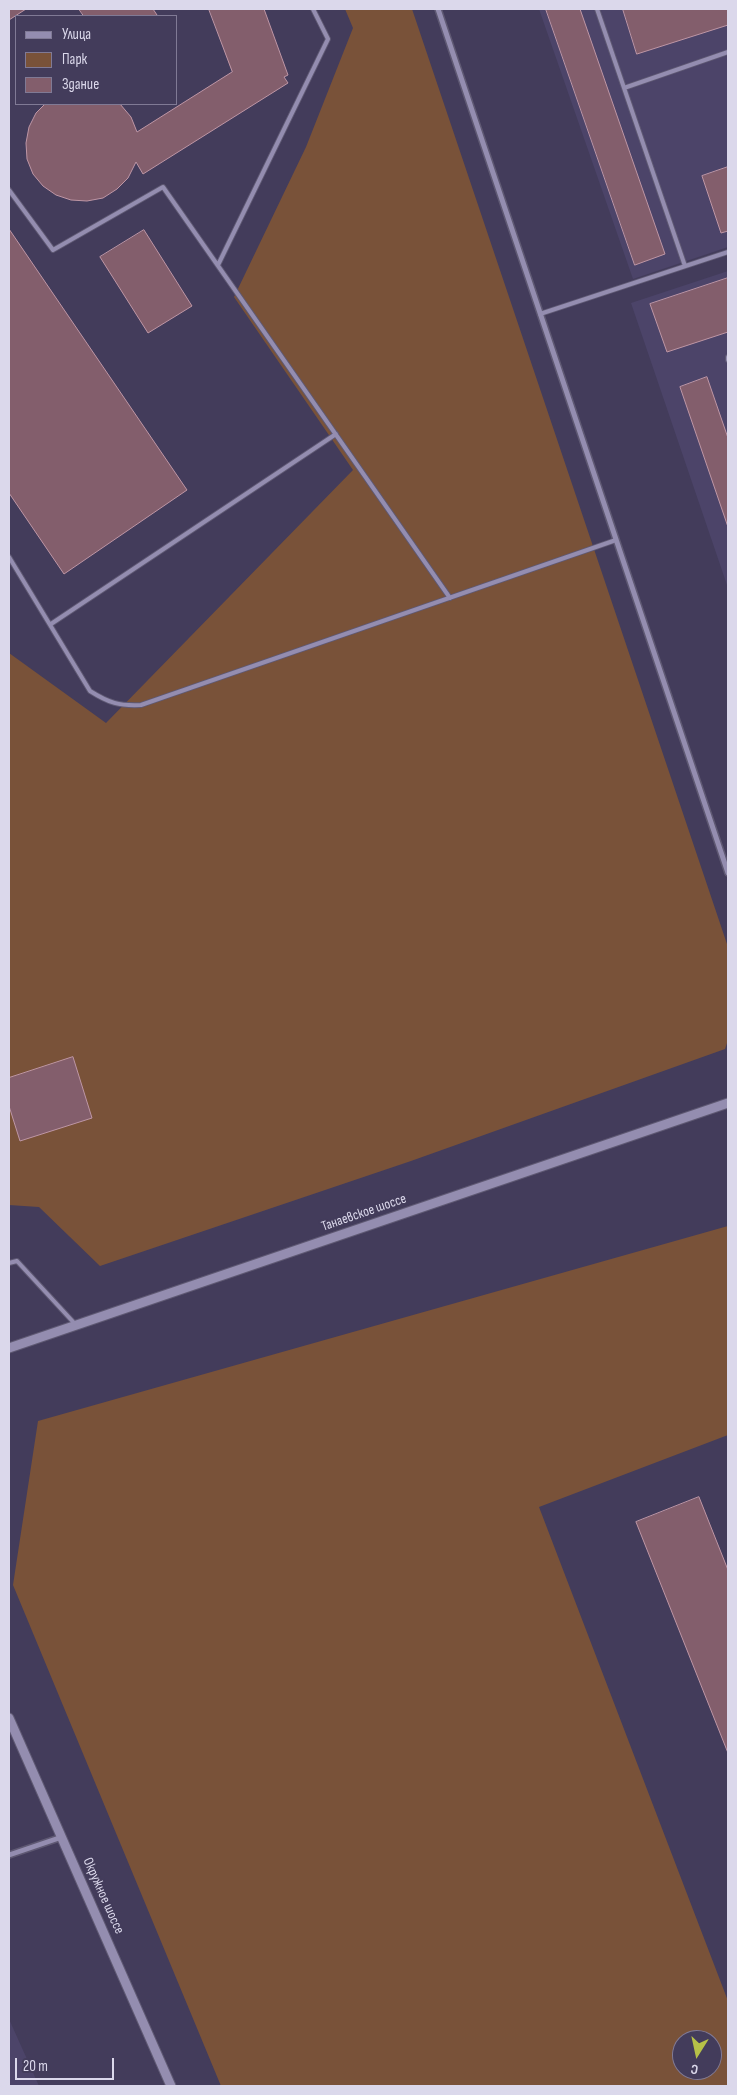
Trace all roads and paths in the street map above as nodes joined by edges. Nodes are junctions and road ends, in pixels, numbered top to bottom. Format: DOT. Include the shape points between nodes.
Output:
graph roads {
  1 [pos="313,9"];
  2 [pos="438,9"];
  3 [pos="597,9"];
  4 [pos="728,52"];
  5 [pos="624,88"];
  6 [pos="9,190"];
  7 [pos="728,252"];
  8 [pos="218,264"];
  9 [pos="685,266"];
  10 [pos="540,314"];
  11 [pos="336,434"];
  12 [pos="616,540"];
  13 [pos="9,557"];
  14 [pos="450,598"];
  15 [pos="51,624"];
  16 [pos="728,872"];
  17 [pos="728,1103"];
  18 [pos="9,1262"];
  19 [pos="76,1325"];
  20 [pos="9,1348"];
  21 [pos="9,1718"];
  22 [pos="62,1837"];
  23 [pos="9,1854"];
  24 [pos="171,2086"];
  1 -- 8 [label="lane" via="328,39"];
  2 -- 10 [label="street"];
  3 -- 5 [label="lane"];
  4 -- 5 [label="lane"];
  5 -- 9 [label="lane"];
  6 -- 8 [label="lane" via="53,250 164,187"];
  7 -- 9 [label="lane"];
  8 -- 11 [label="lane"];
  9 -- 10 [label="lane"];
  10 -- 12 [label="street"];
  11 -- 14 [label="lane"];
  11 -- 15 [label="lane"];
  12 -- 14 [label="lane"];
  12 -- 16 [label="street"];
  13 -- 15 [label="lane"];
  14 -- 15 [label="lane" via="142,705 122,706 90,691"];
  17 -- 19 [label="street, Танаевское шоссе"];
  18 -- 19 [label="lane" via="17,1261"];
  19 -- 20 [label="street, Танаевское шоссе"];
  21 -- 22 [label="street, Окружное шоссе"];
  22 -- 23 [label="street"];
  22 -- 24 [label="street, Окружное шоссе"];
}
